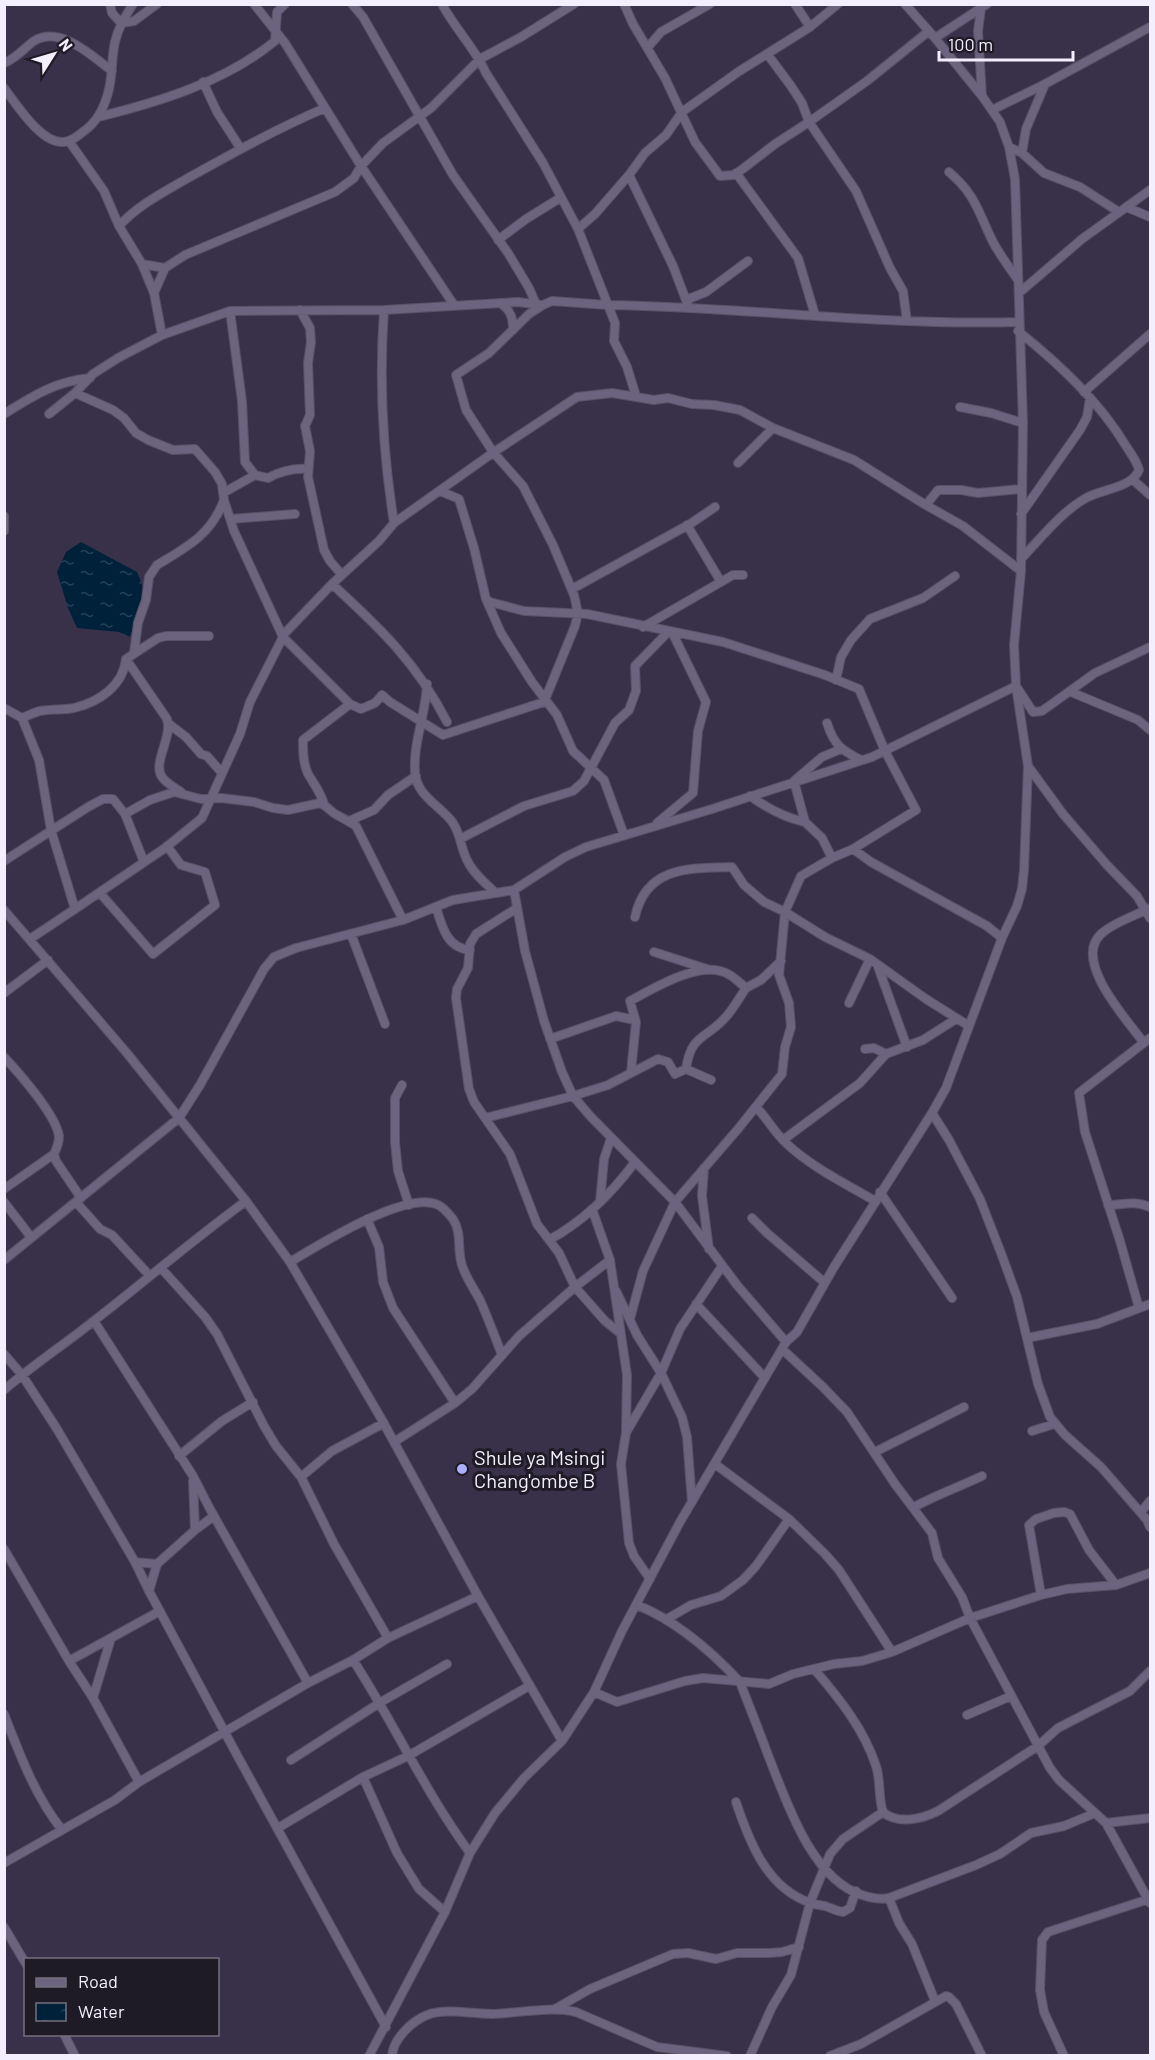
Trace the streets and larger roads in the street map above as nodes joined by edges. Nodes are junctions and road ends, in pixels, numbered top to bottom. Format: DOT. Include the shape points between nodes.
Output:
graph roads {
  1 [pos="110,4"];
  2 [pos="132,4"];
  3 [pos="157,4"];
  4 [pos="254,4"];
  5 [pos="285,4"];
  6 [pos="352,4"];
  7 [pos="442,4"];
  8 [pos="574,4"];
  9 [pos="624,4"];
  10 [pos="710,4"];
  11 [pos="795,4"];
  12 [pos="838,4"];
  13 [pos="905,4"];
  14 [pos="984,6"];
  15 [pos="121,23"];
  16 [pos="810,27"];
  17 [pos="1150,27"];
  18 [pos="274,28"];
  19 [pos="932,34"];
  20 [pos="648,47"];
  21 [pos="768,55"];
  22 [pos="480,59"];
  23 [pos="4,63"];
  24 [pos="112,71"];
  25 [pos="203,82"];
  26 [pos="1045,84"];
  27 [pos="4,88"];
  28 [pos="982,96"];
  29 [pos="325,108"];
  30 [pos="992,110"];
  31 [pos="682,112"];
  32 [pos="420,115"];
  33 [pos="98,117"];
  34 [pos="809,122"];
  35 [pos="69,141"];
  36 [pos="1009,147"];
  37 [pos="241,149"];
  38 [pos="1022,153"];
  39 [pos="361,166"];
  40 [pos="949,172"];
  41 [pos="736,173"];
  42 [pos="629,175"];
  43 [pos="1150,190"];
  44 [pos="560,198"];
  45 [pos="1122,209"];
  46 [pos="1150,217"];
  47 [pos="119,226"];
  48 [pos="578,230"];
  49 [pos="498,240"];
  50 [pos="748,261"];
  51 [pos="142,264"];
  52 [pos="165,268"];
  53 [pos="1019,281"];
  54 [pos="1019,292"];
  55 [pos="154,293"];
  56 [pos="500,303"];
  57 [pos="540,304"];
  58 [pos="687,304"];
  59 [pos="454,305"];
  60 [pos="608,305"];
  61 [pos="300,310"];
  62 [pos="384,310"];
  63 [pos="230,311"];
  64 [pos="815,315"];
  65 [pos="907,321"];
  66 [pos="1018,327"];
  67 [pos="513,330"];
  68 [pos="162,334"];
  69 [pos="1150,334"];
  70 [pos="90,378"];
  71 [pos="1084,392"];
  72 [pos="75,393"];
  73 [pos="636,396"];
  74 [pos="1090,399"];
  75 [pos="960,407"];
  76 [pos="4,414"];
  77 [pos="49,414"];
  78 [pos="1023,423"];
  79 [pos="773,428"];
  80 [pos="493,452"];
  81 [pos="738,463"];
  82 [pos="308,469"];
  83 [pos="255,475"];
  84 [pos="1132,479"];
  85 [pos="1021,489"];
  86 [pos="440,491"];
  87 [pos="1150,495"];
  88 [pos="224,497"];
  89 [pos="926,505"];
  90 [pos="714,507"];
  91 [pos="295,514"];
  92 [pos="1021,514"];
  93 [pos="4,516"];
  94 [pos="231,519"];
  95 [pos="394,524"];
  96 [pos="687,525"];
  97 [pos="4,531"];
  98 [pos="1021,559"];
  99 [pos="1021,571"];
  100 [pos="342,575"];
  101 [pos="743,575"];
  102 [pos="955,576"];
  103 [pos="721,582"];
  104 [pos="332,584"];
  105 [pos="572,589"];
  106 [pos="486,599"];
  107 [pos="578,613"];
  108 [pos="643,627"];
  109 [pos="671,631"];
  110 [pos="209,636"];
  111 [pos="282,637"];
  112 [pos="1150,647"];
  113 [pos="134,654"];
  114 [pos="126,659"];
  115 [pos="836,680"];
  116 [pos="427,684"];
  117 [pos="1016,686"];
  118 [pos="1071,692"];
  119 [pos="544,699"];
  120 [pos="350,704"];
  121 [pos="4,708"];
  122 [pos="22,718"];
  123 [pos="422,721"];
  124 [pos="447,722"];
  125 [pos="169,723"];
  126 [pos="827,723"];
  127 [pos="1150,730"];
  128 [pos="841,749"];
  129 [pos="885,751"];
  130 [pos="861,760"];
  131 [pos="1028,766"];
  132 [pos="591,767"];
  133 [pos="222,773"];
  134 [pos="416,776"];
  135 [pos="794,781"];
  136 [pos="182,793"];
  137 [pos="750,796"];
  138 [pos="211,798"];
  139 [pos="324,804"];
  140 [pos="125,814"];
  141 [pos="349,821"];
  142 [pos="805,822"];
  143 [pos="653,826"];
  144 [pos="51,830"];
  145 [pos="624,836"];
  146 [pos="460,839"];
  147 [pos="167,846"];
  148 [pos="853,849"];
  149 [pos="832,858"];
  150 [pos="4,861"];
  151 [pos="144,862"];
  152 [pos="514,890"];
  153 [pos="100,892"];
  154 [pos="496,893"];
  155 [pos="436,907"];
  156 [pos="518,908"];
  157 [pos="75,909"];
  158 [pos="4,910"];
  159 [pos="785,912"];
  160 [pos="1149,912"];
  161 [pos="635,917"];
  162 [pos="403,920"];
  163 [pos="351,934"];
  164 [pos="30,939"];
  165 [pos="1002,939"];
  166 [pos="470,950"];
  167 [pos="654,952"];
  168 [pos="48,960"];
  169 [pos="782,960"];
  170 [pos="873,962"];
  171 [pos="708,970"];
  172 [pos="746,988"];
  173 [pos="4,993"];
  174 [pos="849,1003"];
  175 [pos="957,1019"];
  176 [pos="635,1020"];
  177 [pos="385,1024"];
  178 [pos="969,1026"];
  179 [pos="550,1039"];
  180 [pos="1147,1041"];
  181 [pos="907,1047"];
  182 [pos="865,1049"];
  183 [pos="886,1054"];
  184 [pos="4,1057"];
  185 [pos="686,1069"];
  186 [pos="631,1072"];
  187 [pos="711,1080"];
  188 [pos="402,1084"];
  189 [pos="573,1096"];
  190 [pos="756,1107"];
  191 [pos="932,1113"];
  192 [pos="178,1118"];
  193 [pos="484,1118"];
  194 [pos="610,1138"];
  195 [pos="783,1140"];
  196 [pos="54,1154"];
  197 [pos="635,1161"];
  198 [pos="704,1167"];
  199 [pos="4,1189"];
  200 [pos="880,1192"];
  201 [pos="79,1200"];
  202 [pos="246,1201"];
  203 [pos="875,1201"];
  204 [pos="4,1202"];
  205 [pos="600,1202"];
  206 [pos="675,1202"];
  207 [pos="409,1205"];
  208 [pos="1108,1205"];
  209 [pos="1150,1207"];
  210 [pos="592,1209"];
  211 [pos="752,1218"];
  212 [pos="367,1219"];
  213 [pos="31,1237"];
  214 [pos="549,1240"];
  215 [pos="709,1251"];
  216 [pos="4,1260"];
  217 [pos="610,1260"];
  218 [pos="290,1262"];
  219 [pos="722,1266"];
  220 [pos="160,1268"];
  221 [pos="150,1276"];
  222 [pos="825,1283"];
  223 [pos="575,1287"];
  224 [pos="614,1287"];
  225 [pos="952,1298"];
  226 [pos="696,1304"];
  227 [pos="1150,1304"];
  228 [pos="1139,1308"];
  229 [pos="630,1319"];
  230 [pos="94,1321"];
  231 [pos="621,1333"];
  232 [pos="1027,1338"];
  233 [pos="784,1346"];
  234 [pos="4,1354"];
  235 [pos="502,1355"];
  236 [pos="661,1373"];
  237 [pos="22,1375"];
  238 [pos="765,1378"];
  239 [pos="4,1390"];
  240 [pos="253,1402"];
  241 [pos="455,1403"];
  242 [pos="964,1407"];
  243 [pos="384,1423"];
  244 [pos="1054,1424"];
  245 [pos="1032,1431"];
  246 [pos="626,1433"];
  247 [pos="394,1442"];
  248 [pos="875,1452"];
  249 [pos="179,1456"];
  250 [pos="716,1464"];
  251 [pos="193,1476"];
  252 [pos="982,1476"];
  253 [pos="301,1477"];
  254 [pos="1150,1502"];
  255 [pos="692,1503"];
  256 [pos="914,1507"];
  257 [pos="1141,1512"];
  258 [pos="214,1516"];
  259 [pos="789,1519"];
  260 [pos="1150,1527"];
  261 [pos="195,1530"];
  262 [pos="4,1549"];
  263 [pos="135,1562"];
  264 [pos="157,1564"];
  265 [pos="1150,1573"];
  266 [pos="650,1579"];
  267 [pos="1116,1585"];
  268 [pos="149,1591"];
  269 [pos="1041,1595"];
  270 [pos="478,1596"];
  271 [pos="637,1605"];
  272 [pos="160,1611"];
  273 [pos="970,1618"];
  274 [pos="667,1619"];
  275 [pos="111,1638"];
  276 [pos="388,1638"];
  277 [pos="892,1652"];
  278 [pos="353,1660"];
  279 [pos="69,1661"];
  280 [pos="447,1664"];
  281 [pos="814,1669"];
  282 [pos="1150,1671"];
  283 [pos="740,1682"];
  284 [pos="308,1683"];
  285 [pos="529,1686"];
  286 [pos="594,1692"];
  287 [pos="1011,1696"];
  288 [pos="93,1698"];
  289 [pos="381,1702"];
  290 [pos="4,1714"];
  291 [pos="967,1715"];
  292 [pos="225,1731"];
  293 [pos="562,1741"];
  294 [pos="1038,1746"];
  295 [pos="408,1756"];
  296 [pos="291,1760"];
  297 [pos="363,1777"];
  298 [pos="139,1782"];
  299 [pos="736,1802"];
  300 [pos="883,1812"];
  301 [pos="1095,1813"];
  302 [pos="1150,1818"];
  303 [pos="1106,1823"];
  304 [pos="278,1828"];
  305 [pos="62,1830"];
  306 [pos="470,1853"];
  307 [pos="4,1863"];
  308 [pos="824,1866"];
  309 [pos="856,1892"];
  310 [pos="889,1898"];
  311 [pos="1150,1901"];
  312 [pos="810,1903"];
  313 [pos="445,1912"];
  314 [pos="4,1927"];
  315 [pos="799,1947"];
  316 [pos="24,1961"];
  317 [pos="935,2001"];
  318 [pos="555,2009"];
  319 [pos="386,2027"];
  320 [pos="65,2036"];
  321 [pos="75,2055"];
  322 [pos="369,2055"];
  323 [pos="392,2055"];
  324 [pos="727,2055"];
  325 [pos="750,2055"];
  326 [pos="830,2055"];
  327 [pos="982,2055"];
  328 [pos="1064,2055"];
  1 -- 15 [label="street"];
  2 -- 15 [label="street"];
  3 -- 15 [label="street" via="134,21"];
  4 -- 18 [label="street"];
  5 -- 18 [label="street" via="277,12"];
  6 -- 32 [label="street"];
  7 -- 22 [label="street"];
  8 -- 22 [label="street"];
  9 -- 20 [label="street"];
  10 -- 20 [label="street" via="661,32"];
  11 -- 16 [label="street"];
  12 -- 16 [label="street"];
  13 -- 19 [label="street"];
  14 -- 19 [label="street"];
  14 -- 28 [label="street" via="978,32"];
  15 -- 24 [label="street"];
  16 -- 21 [label="street"];
  17 -- 26 [label="street"];
  18 -- 25 [label="street" via="275,41 258,55"];
  18 -- 29 [label="street"];
  19 -- 28 [label="street"];
  19 -- 34 [label="street"];
  20 -- 31 [label="street"];
  21 -- 31 [label="street"];
  21 -- 34 [label="street" via="797,94"];
  22 -- 32 [label="street"];
  22 -- 44 [label="street"];
  23 -- 24 [label="street" via="45,35 71,43"];
  24 -- 33 [label="street" via="109,92"];
  25 -- 33 [label="street" via="141,106"];
  25 -- 37 [label="street"];
  26 -- 30 [label="street"];
  26 -- 38 [label="street" via="1026,129"];
  27 -- 35 [label="street" via="39,132 53,141"];
  28 -- 30 [label="street"];
  29 -- 37 [label="street"];
  29 -- 39 [label="street"];
  30 -- 36 [label="street"];
  31 -- 41 [label="street" via="695,142 720,176"];
  31 -- 42 [label="street"];
  32 -- 39 [label="street" via="383,143"];
  32 -- 49 [label="street" via="453,175"];
  33 -- 35 [label="street"];
  34 -- 41 [label="street"];
  34 -- 65 [label="street" via="856,191 903,291"];
  35 -- 47 [label="street" via="104,191"];
  36 -- 38 [label="street"];
  36 -- 53 [label="street" via="1015,179"];
  37 -- 47 [label="street" via="167,190"];
  38 -- 45 [label="street" via="1044,173"];
  39 -- 52 [label="street" via="354,178 335,192 185,255"];
  39 -- 59 [label="street"];
  40 -- 53 [label="street" via="979,207 993,242"];
  41 -- 64 [label="street" via="798,258"];
  42 -- 48 [label="street"];
  42 -- 58 [label="street"];
  43 -- 45 [label="street"];
  44 -- 48 [label="street"];
  44 -- 49 [label="street"];
  45 -- 46 [label="street"];
  45 -- 54 [label="street"];
  47 -- 51 [label="street"];
  48 -- 60 [label="street"];
  49 -- 57 [label="street"];
  50 -- 58 [label="street"];
  51 -- 52 [label="street"];
  51 -- 55 [label="street"];
  52 -- 55 [label="street"];
  53 -- 54 [label="street"];
  54 -- 66 [label="street"];
  55 -- 68 [label="street"];
  56 -- 57 [label="street"];
  56 -- 59 [label="street"];
  56 -- 67 [label="street" via="513,318"];
  57 -- 60 [label="street" via="552,301"];
  57 -- 67 [label="street"];
  58 -- 60 [label="street"];
  58 -- 64 [label="street"];
  59 -- 62 [label="street"];
  60 -- 73 [label="street" via="615,323 614,341"];
  61 -- 62 [label="street"];
  61 -- 63 [label="street"];
  61 -- 82 [label="street" via="310,328 311,342 310,415 305,426 310,451"];
  62 -- 95 [label="street" via="385,442"];
  63 -- 68 [label="street"];
  63 -- 83 [label="street" via="242,401 245,462"];
  64 -- 65 [label="street"];
  65 -- 66 [label="street"];
  66 -- 71 [label="street"];
  66 -- 78 [label="street"];
  67 -- 80 [label="street" via="489,353 456,375 466,410"];
  68 -- 70 [label="street"];
  69 -- 71 [label="street"];
  70 -- 72 [label="street"];
  70 -- 76 [label="street" via="68,380"];
  71 -- 74 [label="street"];
  72 -- 77 [label="street"];
  72 -- 88 [label="street" via="113,410 148,440 173,450 195,449 215,472"];
  73 -- 79 [label="street" via="725,406"];
  73 -- 80 [label="street" via="612,393 577,397"];
  74 -- 84 [label="street" via="1137,463 1139,472"];
  74 -- 92 [label="street" via="1080,430"];
  75 -- 78 [label="street"];
  78 -- 85 [label="street"];
  79 -- 81 [label="street"];
  79 -- 89 [label="street" via="854,460"];
  80 -- 86 [label="street"];
  80 -- 105 [label="street" via="523,486"];
  82 -- 83 [label="street" via="281,471 268,478"];
  82 -- 100 [label="street" via="324,550"];
  83 -- 88 [label="street"];
  84 -- 87 [label="street"];
  84 -- 98 [label="street" via="1074,506"];
  85 -- 89 [label="street" via="978,494 938,490"];
  85 -- 92 [label="street"];
  86 -- 95 [label="street"];
  86 -- 106 [label="street" via="459,499"];
  88 -- 94 [label="street"];
  88 -- 113 [label="street" via="220,511 197,540 152,570"];
  89 -- 99 [label="street" via="963,525"];
  90 -- 96 [label="street"];
  91 -- 94 [label="street"];
  92 -- 98 [label="street"];
  93 -- 97 [label="street"];
  94 -- 111 [label="street"];
  95 -- 100 [label="street"];
  96 -- 103 [label="street"];
  96 -- 105 [label="street"];
  98 -- 99 [label="street"];
  99 -- 117 [label="street" via="1014,645"];
  100 -- 104 [label="street"];
  101 -- 103 [label="street" via="733,575"];
  102 -- 115 [label="street" via="923,598 870,619 841,657"];
  103 -- 108 [label="street"];
  104 -- 111 [label="street"];
  104 -- 116 [label="street" via="391,640"];
  105 -- 107 [label="street"];
  106 -- 107 [label="street" via="524,611"];
  106 -- 119 [label="street" via="501,633"];
  107 -- 108 [label="street"];
  107 -- 119 [label="street" via="569,645"];
  108 -- 109 [label="street"];
  109 -- 115 [label="street" via="723,642"];
  109 -- 132 [label="street" via="635,666 636,691 629,710 615,723"];
  109 -- 143 [label="street" via="706,702 698,730 693,793"];
  110 -- 113 [label="street" via="166,636"];
  111 -- 120 [label="street"];
  111 -- 133 [label="street" via="250,702"];
  112 -- 118 [label="street" via="1095,673"];
  113 -- 114 [label="street"];
  114 -- 122 [label="street" via="125,670 100,698 74,708 39,711"];
  114 -- 125 [label="street"];
  115 -- 129 [label="street" via="859,689"];
  116 -- 123 [label="street"];
  116 -- 124 [label="street"];
  117 -- 118 [label="street" via="1033,712"];
  117 -- 129 [label="street"];
  117 -- 131 [label="street"];
  118 -- 127 [label="street" via="1138,720"];
  119 -- 123 [label="street" via="448,734 440,734"];
  119 -- 132 [label="street" via="557,715 573,751"];
  120 -- 123 [label="street" via="361,709 382,695"];
  120 -- 139 [label="street" via="303,740 307,771"];
  121 -- 122 [label="street"];
  122 -- 144 [label="street" via="39,760"];
  123 -- 134 [label="street"];
  125 -- 133 [label="street"];
  125 -- 136 [label="street" via="159,772"];
  126 -- 128 [label="street" via="831,738"];
  128 -- 130 [label="street"];
  128 -- 135 [label="street" via="822,757"];
  129 -- 130 [label="street"];
  129 -- 148 [label="street" via="916,810"];
  130 -- 135 [label="street"];
  131 -- 160 [label="street" via="1063,814"];
  131 -- 165 [label="street" via="1022,889"];
  132 -- 145 [label="street" via="604,780"];
  132 -- 146 [label="street" via="584,782 573,791 524,806"];
  133 -- 138 [label="street"];
  134 -- 141 [label="street" via="374,810"];
  134 -- 146 [label="street" via="421,789 454,825"];
  135 -- 137 [label="street"];
  135 -- 142 [label="street"];
  136 -- 138 [label="street"];
  136 -- 140 [label="street" via="163,794"];
  137 -- 142 [label="street" via="768,809"];
  137 -- 143 [label="street"];
  138 -- 139 [label="street" via="288,810"];
  138 -- 147 [label="street" via="202,818"];
  139 -- 141 [label="street"];
  140 -- 144 [label="street" via="113,799 103,799"];
  140 -- 151 [label="street"];
  141 -- 162 [label="street" via="356,826"];
  142 -- 149 [label="street" via="822,838"];
  143 -- 145 [label="street"];
  144 -- 150 [label="street"];
  144 -- 157 [label="street"];
  145 -- 152 [label="street" via="565,857"];
  146 -- 154 [label="street" via="467,862"];
  147 -- 151 [label="street"];
  147 -- 153 [label="street" via="181,865 205,872 215,905 153,954"];
  148 -- 149 [label="street"];
  148 -- 165 [label="street" via="987,926"];
  149 -- 159 [label="street" via="801,876"];
  151 -- 153 [label="street"];
  152 -- 154 [label="street"];
  152 -- 156 [label="street"];
  153 -- 157 [label="street"];
  154 -- 155 [label="street"];
  155 -- 162 [label="street"];
  155 -- 166 [label="street" via="453,945"];
  156 -- 166 [label="street" via="476,934"];
  156 -- 179 [label="street" via="525,951"];
  157 -- 164 [label="street"];
  158 -- 164 [label="street"];
  159 -- 161 [label="street" via="753,894 732,867 668,873 644,895"];
  159 -- 169 [label="street"];
  159 -- 170 [label="street"];
  160 -- 180 [label="street" via="1100,934 1092,947 1092,959 1104,989"];
  162 -- 163 [label="street"];
  163 -- 177 [label="street"];
  163 -- 192 [label="street" via="274,957"];
  164 -- 168 [label="street"];
  165 -- 178 [label="street"];
  166 -- 193 [label="street" via="468,968 456,998 469,1089"];
  167 -- 171 [label="street"];
  168 -- 173 [label="street"];
  168 -- 192 [label="street"];
  169 -- 172 [label="street"];
  169 -- 190 [label="street" via="779,975 789,1003 791,1026 782,1074"];
  170 -- 174 [label="street"];
  170 -- 175 [label="street"];
  170 -- 181 [label="street"];
  171 -- 172 [label="street" via="726,972"];
  171 -- 176 [label="street" via="676,978 630,1000"];
  172 -- 185 [label="street" via="725,1018 693,1043"];
  175 -- 178 [label="street"];
  175 -- 181 [label="street"];
  176 -- 179 [label="street" via="616,1016"];
  176 -- 186 [label="street"];
  178 -- 191 [label="street" via="946,1088"];
  179 -- 189 [label="street"];
  180 -- 208 [label="street" via="1079,1094 1085,1132"];
  181 -- 183 [label="street"];
  182 -- 183 [label="street" via="874,1048"];
  183 -- 195 [label="street" via="860,1083"];
  184 -- 196 [label="street" via="54,1122 59,1143"];
  185 -- 186 [label="street" via="675,1074 668,1062 658,1059"];
  185 -- 187 [label="street"];
  186 -- 189 [label="street" via="608,1085"];
  188 -- 207 [label="street" via="395,1098 395,1142 398,1171"];
  189 -- 193 [label="street"];
  189 -- 194 [label="street"];
  190 -- 195 [label="street"];
  190 -- 198 [label="street"];
  191 -- 200 [label="street"];
  191 -- 232 [label="street" via="980,1199 1014,1288"];
  192 -- 201 [label="street"];
  192 -- 202 [label="street"];
  193 -- 214 [label="street" via="510,1154 537,1224"];
  194 -- 197 [label="street"];
  194 -- 205 [label="street"];
  195 -- 203 [label="street" via="830,1175"];
  196 -- 199 [label="street"];
  196 -- 201 [label="street"];
  197 -- 205 [label="street"];
  197 -- 206 [label="street"];
  198 -- 206 [label="street"];
  198 -- 215 [label="street" via="702,1196"];
  200 -- 203 [label="street"];
  200 -- 225 [label="street"];
  201 -- 213 [label="street"];
  201 -- 221 [label="street" via="100,1229 112,1235"];
  202 -- 218 [label="street"];
  202 -- 220 [label="street"];
  203 -- 222 [label="street"];
  204 -- 213 [label="street"];
  205 -- 210 [label="street"];
  206 -- 215 [label="street"];
  206 -- 229 [label="street" via="645,1265"];
  207 -- 212 [label="street"];
  207 -- 235 [label="street" via="436,1204 453,1220 462,1266"];
  208 -- 209 [label="street" via="1132,1202"];
  208 -- 228 [label="street"];
  210 -- 214 [label="street"];
  210 -- 217 [label="street"];
  211 -- 222 [label="street"];
  212 -- 218 [label="street"];
  212 -- 241 [label="street" via="379,1247 383,1282 393,1308"];
  213 -- 216 [label="street"];
  214 -- 223 [label="street"];
  215 -- 219 [label="street"];
  217 -- 223 [label="street"];
  217 -- 224 [label="street"];
  218 -- 243 [label="street"];
  219 -- 226 [label="street"];
  219 -- 233 [label="street"];
  220 -- 221 [label="street"];
  220 -- 240 [label="street" via="217,1334"];
  221 -- 230 [label="street"];
  222 -- 233 [label="street" via="797,1332"];
  223 -- 231 [label="street"];
  223 -- 235 [label="street"];
  224 -- 229 [label="street"];
  224 -- 231 [label="street"];
  226 -- 236 [label="street"];
  226 -- 238 [label="street"];
  227 -- 228 [label="street"];
  228 -- 232 [label="street" via="1097,1324"];
  229 -- 236 [label="street"];
  230 -- 237 [label="street"];
  230 -- 249 [label="street"];
  231 -- 246 [label="street" via="627,1375"];
  232 -- 244 [label="street" via="1038,1384"];
  233 -- 238 [label="street"];
  233 -- 248 [label="street" via="847,1412"];
  234 -- 237 [label="street"];
  235 -- 241 [label="street"];
  236 -- 246 [label="street"];
  236 -- 255 [label="street" via="687,1437"];
  237 -- 239 [label="street"];
  237 -- 263 [label="street"];
  238 -- 250 [label="street"];
  240 -- 249 [label="street"];
  240 -- 253 [label="street" via="269,1435"];
  241 -- 247 [label="street"];
  242 -- 248 [label="street"];
  243 -- 247 [label="street"];
  243 -- 253 [label="street" via="332,1451"];
  244 -- 245 [label="street"];
  244 -- 257 [label="street" via="1101,1467"];
  246 -- 266 [label="street" via="621,1464 629,1543"];
  247 -- 270 [label="street"];
  248 -- 256 [label="street"];
  249 -- 251 [label="street"];
  250 -- 255 [label="street"];
  250 -- 259 [label="street"];
  251 -- 258 [label="street"];
  251 -- 261 [label="street"];
  252 -- 256 [label="street"];
  253 -- 276 [label="street"];
  254 -- 257 [label="street"];
  255 -- 266 [label="street"];
  256 -- 273 [label="street" via="932,1533 938,1558"];
  257 -- 260 [label="street"];
  258 -- 261 [label="street"];
  258 -- 284 [label="street"];
  259 -- 274 [label="street" via="743,1580 721,1596 691,1605"];
  259 -- 277 [label="street" via="839,1570"];
  261 -- 264 [label="street"];
  262 -- 279 [label="street"];
  263 -- 264 [label="street"];
  263 -- 268 [label="street"];
  264 -- 268 [label="street"];
  265 -- 267 [label="street"];
  266 -- 271 [label="street"];
  267 -- 269 [label="street"];
  267 -- 269 [label="street" via="1089,1550 1070,1514 1064,1512 1036,1519 1029,1525"];
  268 -- 272 [label="street"];
  269 -- 273 [label="street"];
  270 -- 276 [label="street"];
  270 -- 285 [label="street"];
  271 -- 274 [label="street"];
  271 -- 286 [label="street"];
  272 -- 275 [label="street"];
  272 -- 292 [label="street"];
  273 -- 277 [label="street"];
  273 -- 287 [label="street"];
  274 -- 283 [label="street" via="696,1640"];
  275 -- 279 [label="street"];
  275 -- 288 [label="street"];
  276 -- 278 [label="street"];
  277 -- 281 [label="street"];
  278 -- 284 [label="street"];
  278 -- 289 [label="street"];
  279 -- 288 [label="street"];
  280 -- 289 [label="street"];
  281 -- 283 [label="street" via="769,1684"];
  281 -- 300 [label="street" via="841,1701 869,1747 877,1768"];
  282 -- 294 [label="street" via="1130,1691 1058,1728"];
  283 -- 286 [label="street" via="703,1678 617,1702"];
  283 -- 308 [label="street" via="788,1808"];
  284 -- 292 [label="street"];
  285 -- 293 [label="street"];
  285 -- 295 [label="street"];
  286 -- 293 [label="street"];
  287 -- 291 [label="street"];
  287 -- 294 [label="street"];
  288 -- 298 [label="street"];
  289 -- 295 [label="street"];
  289 -- 296 [label="street"];
  290 -- 305 [label="street" via="35,1789"];
  292 -- 298 [label="street"];
  292 -- 304 [label="street"];
  293 -- 306 [label="street" via="495,1813"];
  294 -- 300 [label="street" via="930,1815 900,1820"];
  294 -- 301 [label="street" via="1059,1780"];
  295 -- 297 [label="street"];
  295 -- 306 [label="street"];
  297 -- 304 [label="street"];
  297 -- 313 [label="street" via="397,1853 419,1889"];
  298 -- 305 [label="street"];
  299 -- 312 [label="street" via="747,1836 763,1864 778,1882"];
  300 -- 308 [label="street" via="843,1839"];
  301 -- 303 [label="street"];
  301 -- 310 [label="street" via="1064,1826 1030,1833 1000,1854"];
  302 -- 303 [label="street"];
  303 -- 311 [label="street"];
  304 -- 319 [label="street"];
  305 -- 307 [label="street"];
  306 -- 313 [label="street"];
  308 -- 309 [label="street" via="843,1887"];
  308 -- 312 [label="street"];
  309 -- 310 [label="street"];
  309 -- 312 [label="street" via="850,1908 843,1912"];
  310 -- 317 [label="street"];
  311 -- 328 [label="street" via="1044,1936 1040,1990 1044,2012"];
  312 -- 315 [label="street"];
  313 -- 319 [label="street"];
  314 -- 316 [label="street"];
  315 -- 318 [label="street" via="716,1959 674,1954 590,1989"];
  315 -- 325 [label="street" via="791,1975"];
  317 -- 326 [label="street" via="861,2044"];
  317 -- 327 [label="street" via="950,1997"];
  318 -- 323 [label="street" via="493,2014 445,2012 427,2016 402,2035 392,2048"];
  318 -- 324 [label="street" via="576,2012 657,2047"];
  319 -- 322 [label="street"];
  320 -- 321 [label="street"];
}
